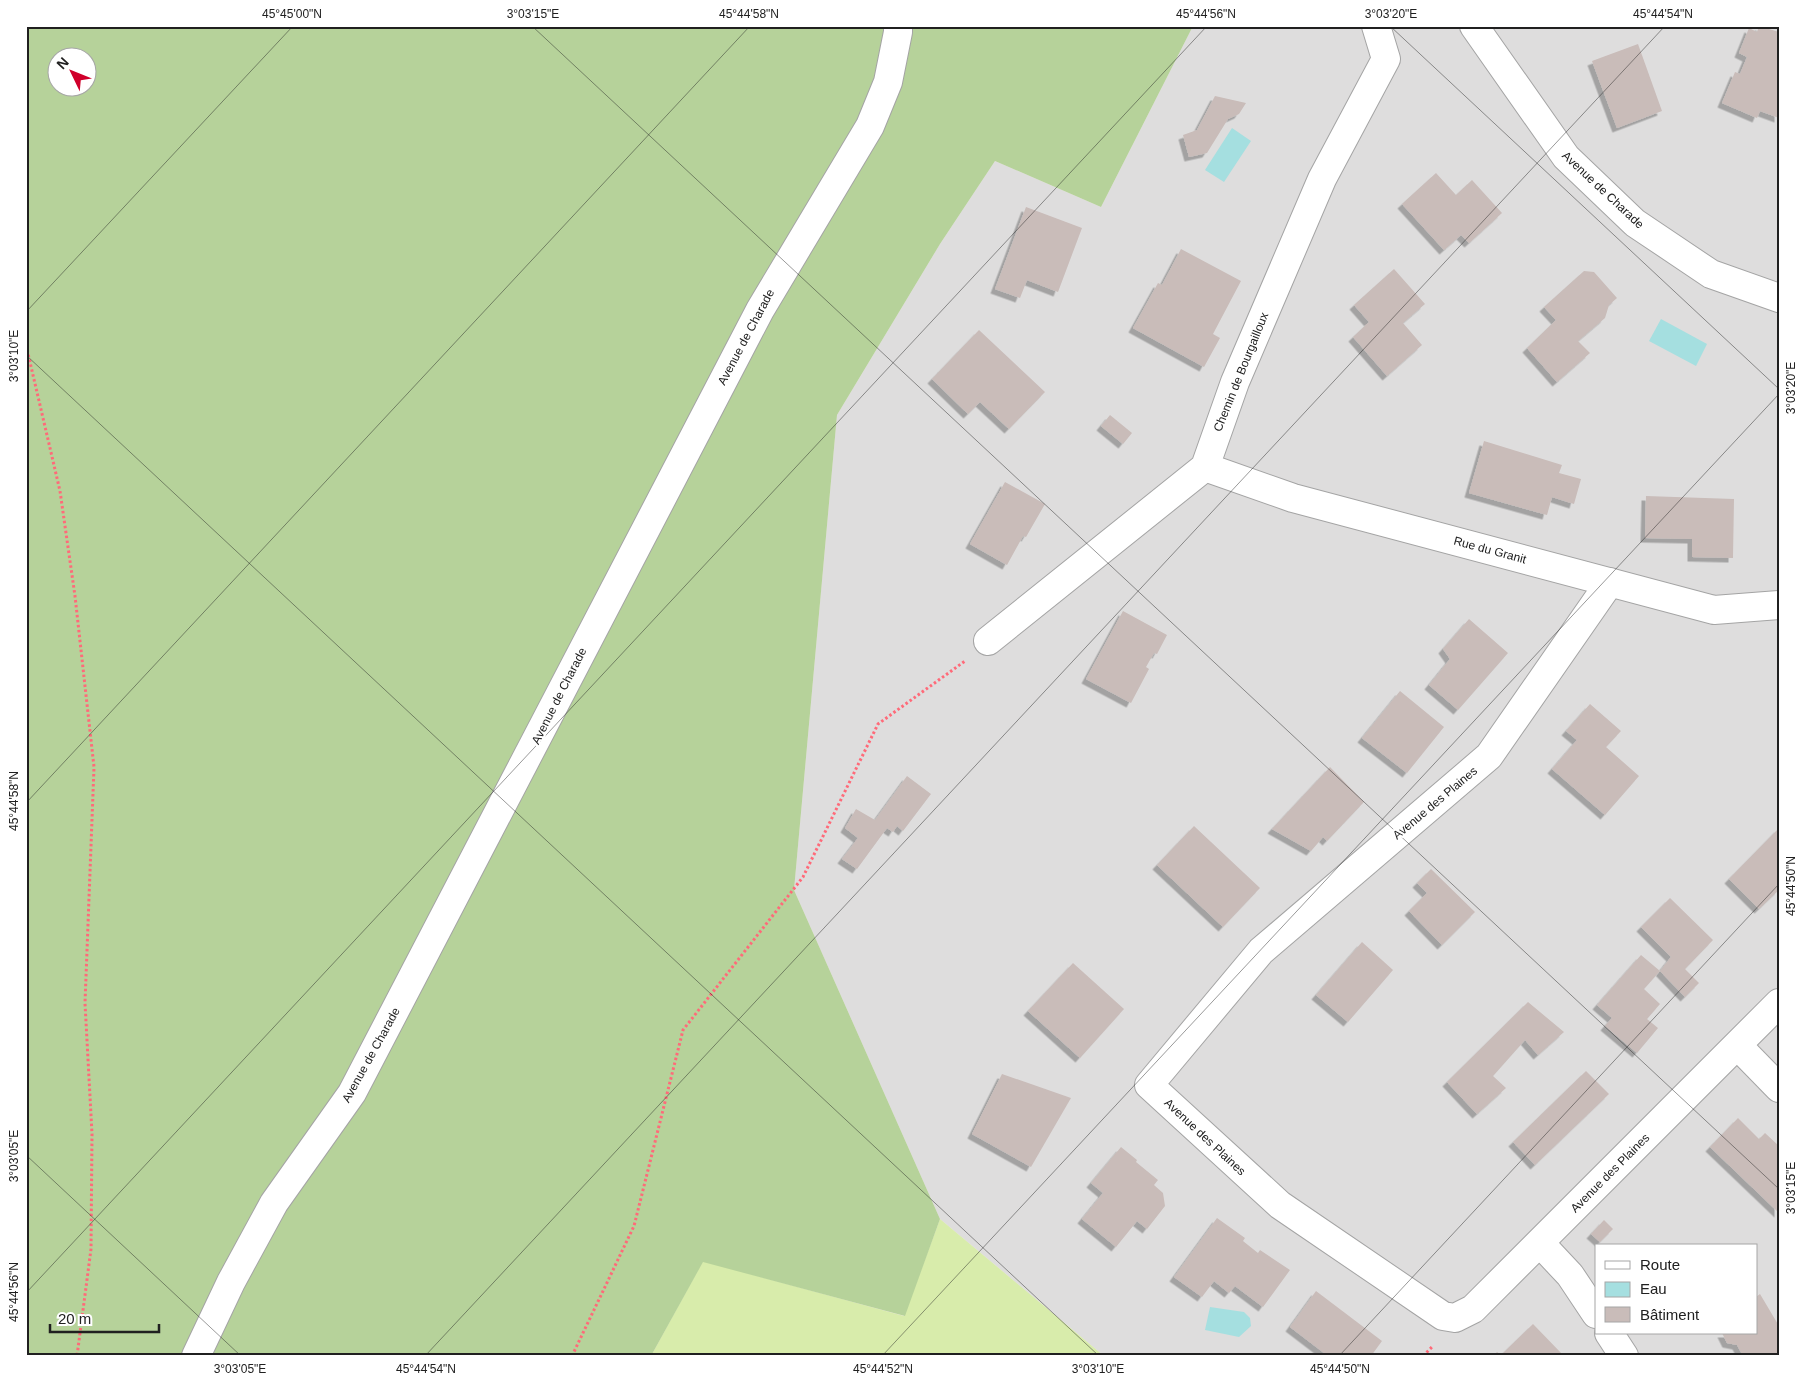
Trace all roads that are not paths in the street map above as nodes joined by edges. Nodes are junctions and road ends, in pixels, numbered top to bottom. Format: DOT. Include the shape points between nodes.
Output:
graph roads {
  1 [pos="898,26"];
  2 [pos="1376,26"];
  3 [pos="1474,26"];
  4 [pos="1779,298"];
  5 [pos="1204,467"];
  6 [pos="1610,582"];
  7 [pos="1779,604"];
  8 [pos="988,642"];
  9 [pos="1779,1004"];
  10 [pos="1738,1046"];
  11 [pos="1779,1088"];
  12 [pos="1540,1242"];
  13 [pos="1595,1312"];
  14 [pos="1610,1334"];
  15 [pos="196,1356"];
  16 [pos="1624,1356"];
  1 -- 15 [label="street, Avenue de Charade" via="888,82 870,126 760,310 352,1093 274,1203"];
  2 -- 5 [label="street, Chemin de Bourgailloux" via="1386,59 1322,179 1236,382"];
  3 -- 4 [label="street, Avenue de Charade" via="1566,157 1635,223 1711,274"];
  5 -- 6 [label="street, Rue du Granit" via="1293,498"];
  5 -- 8 [label="street"];
  6 -- 7 [label="street, Rue du Granit" via="1714,610"];
  6 -- 12 [label="street, Avenue des Plaines" via="1489,756 1261,951 1148,1085 1280,1205 1443,1316 1456,1318 1473,1309"];
  9 -- 10 [label="street, Avenue des Plaines"];
  10 -- 11 [label="street"];
  10 -- 12 [label="street, Avenue des Plaines"];
  12 -- 13 [label="street" via="1570,1275"];
  14 -- 16 [label="street"];
}
